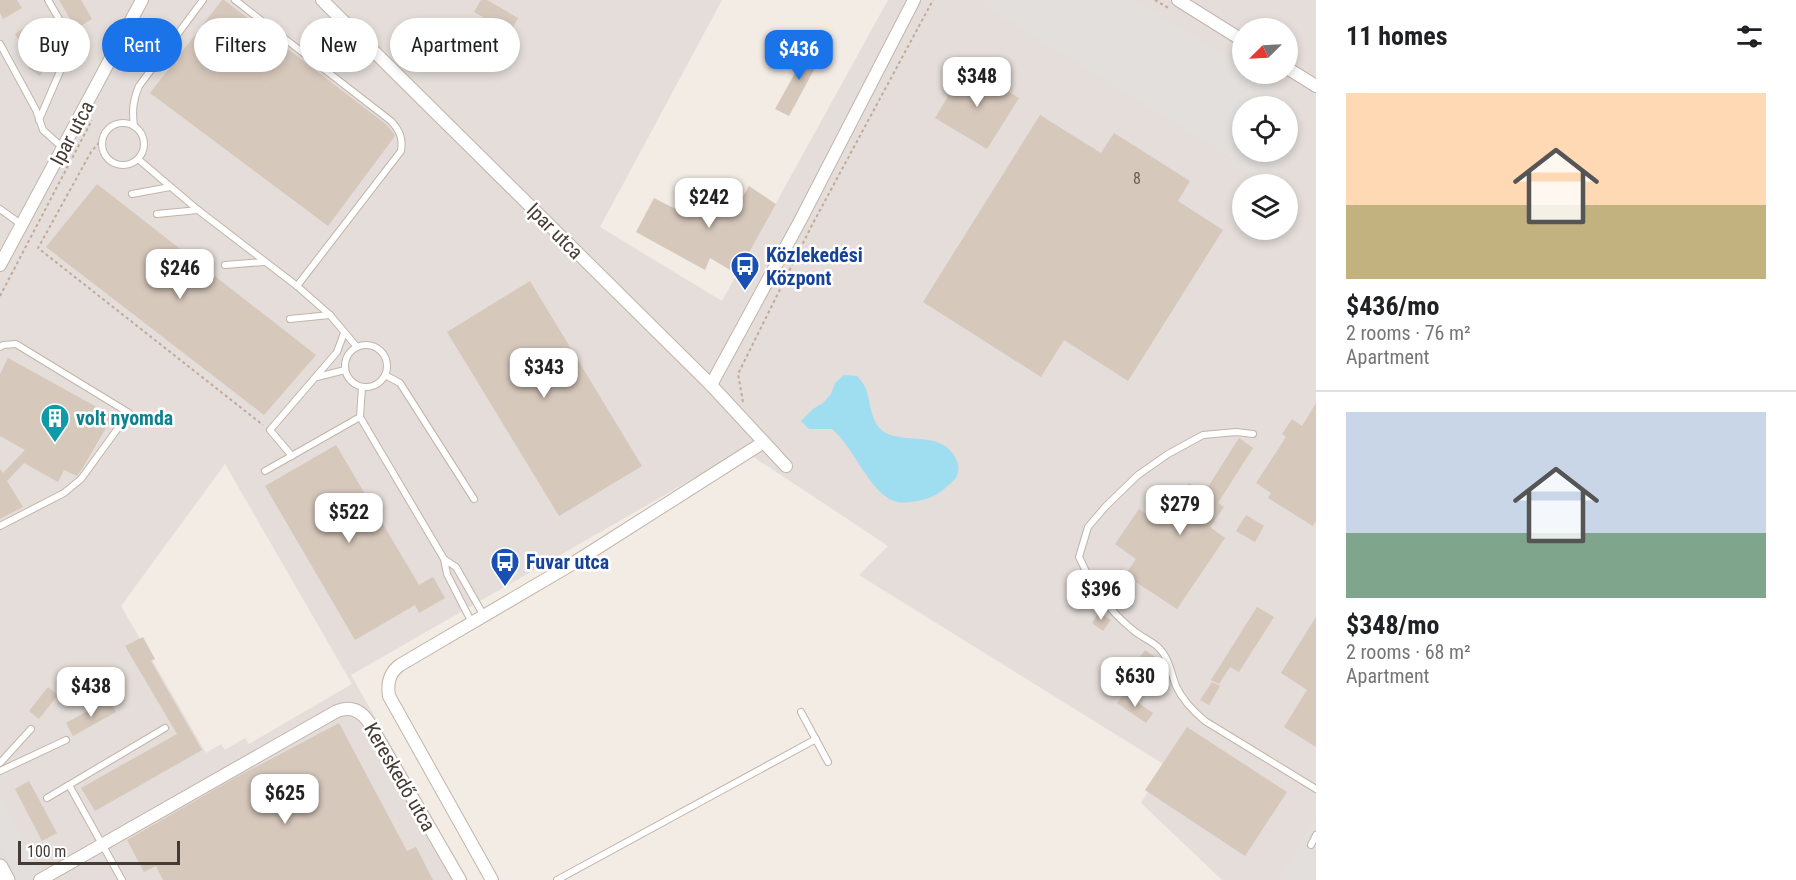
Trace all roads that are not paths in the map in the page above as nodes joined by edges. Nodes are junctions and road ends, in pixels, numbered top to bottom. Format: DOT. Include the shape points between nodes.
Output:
graph roads {
  1 [pos="48,0"];
  2 [pos="142,0"];
  3 [pos="203,0"];
  4 [pos="235,0"];
  5 [pos="322,0"];
  6 [pos="914,0"];
  7 [pos="1178,0"];
  8 [pos="1232,34"];
  9 [pos="0,44"];
  10 [pos="1298,75"];
  11 [pos="1316,86"];
  12 [pos="39,120"];
  13 [pos="134,126"];
  14 [pos="64,149"];
  15 [pos="138,159"];
  16 [pos="170,188"];
  17 [pos="132,194"];
  18 [pos="0,208"];
  19 [pos="198,210"];
  20 [pos="157,214"];
  21 [pos="22,225"];
  22 [pos="264,262"];
  23 [pos="0,265"];
  24 [pos="225,265"];
  25 [pos="297,286"];
  26 [pos="330,315"];
  27 [pos="291,319"];
  28 [pos="344,333"];
  29 [pos="0,347"];
  30 [pos="357,347"];
  31 [pos="345,370"];
  32 [pos="386,375"];
  33 [pos="316,377"];
  34 [pos="711,385"];
  35 [pos="362,387"];
  36 [pos="360,417"];
  37 [pos="1253,434"];
  38 [pos="764,442"];
  39 [pos="292,456"];
  40 [pos="786,466"];
  41 [pos="265,471"];
  42 [pos="474,499"];
  43 [pos="0,526"];
  44 [pos="444,559"];
  45 [pos="484,616"];
  46 [pos="473,623"];
  47 [pos="801,712"];
  48 [pos="165,728"];
  49 [pos="31,729"];
  50 [pos="816,739"];
  51 [pos="66,740"];
  52 [pos="828,762"];
  53 [pos="0,763"];
  54 [pos="0,771"];
  55 [pos="69,785"];
  56 [pos="1316,789"];
  57 [pos="47,798"];
  58 [pos="1316,835"];
  59 [pos="102,845"];
  60 [pos="1311,845"];
  61 [pos="0,867"];
  62 [pos="7,880"];
  63 [pos="40,880"];
  64 [pos="122,880"];
  65 [pos="460,880"];
  66 [pos="492,880"];
  67 [pos="557,880"];
  1 -- 12 [label="lane" via="71,46"];
  2 -- 14 [label="street, Ipar utca"];
  3 -- 13 [label="lane" via="139,86 132,110"];
  4 -- 25 [label="lane" via="391,121 402,142 397,156"];
  5 -- 34 [label="street, Ipar utca"];
  6 -- 34 [label="street"];
  7 -- 8 [label="street"];
  9 -- 12 [label="lane"];
  10 -- 11 [label="street"];
  12 -- 14 [label="lane"];
  13 -- 15 [label="lane" via="144,140 144,150"];
  13 -- 15 [label="lane" via="124,123 108,129 103,152 112,163 126,166"];
  14 -- 21 [label="street, Ipar utca"];
  15 -- 16 [label="lane"];
  16 -- 17 [label="lane"];
  16 -- 19 [label="lane"];
  18 -- 21 [label="lane"];
  19 -- 20 [label="lane"];
  19 -- 22 [label="lane"];
  21 -- 23 [label="street, Ipar utca"];
  22 -- 24 [label="lane"];
  22 -- 25 [label="lane"];
  25 -- 26 [label="lane"];
  26 -- 27 [label="lane"];
  26 -- 28 [label="lane"];
  28 -- 30 [label="lane"];
  28 -- 33 [label="lane" via="337,352"];
  29 -- 43 [label="lane" via="16,344 129,413 81,479 64,493"];
  30 -- 31 [label="lane" via="347,356"];
  30 -- 32 [label="lane" via="367,345 380,350 387,361"];
  31 -- 33 [label="lane"];
  31 -- 35 [label="lane" via="350,380"];
  32 -- 35 [label="lane" via="376,385"];
  32 -- 42 [label="lane" via="400,383"];
  33 -- 39 [label="lane" via="270,430"];
  34 -- 38 [label="street, Ipar utca"];
  35 -- 36 [label="lane"];
  36 -- 39 [label="lane"];
  36 -- 44 [label="lane"];
  37 -- 56 [label="lane" via="1203,435 1138,475 1088,527 1079,556 1106,604 1133,630 1160,648 1189,707 1205,721"];
  38 -- 40 [label="street, Ipar utca"];
  38 -- 45 [label="street"];
  39 -- 41 [label="lane"];
  44 -- 45 [label="lane" via="456,567"];
  44 -- 46 [label="lane" via="447,574"];
  45 -- 46 [label="street"];
  46 -- 66 [label="street" via="395,669 388,689"];
  47 -- 50 [label="lane"];
  48 -- 55 [label="lane"];
  49 -- 53 [label="lane"];
  50 -- 52 [label="lane"];
  50 -- 67 [label="lane"];
  51 -- 54 [label="lane"];
  55 -- 57 [label="lane"];
  55 -- 59 [label="lane"];
  58 -- 60 [label="lane"];
  59 -- 63 [label="street, Kereskedő utca"];
  59 -- 64 [label="lane"];
  59 -- 65 [label="street, Kereskedő utca" via="337,711 350,708 368,721"];
  61 -- 62 [label="street"];
}
